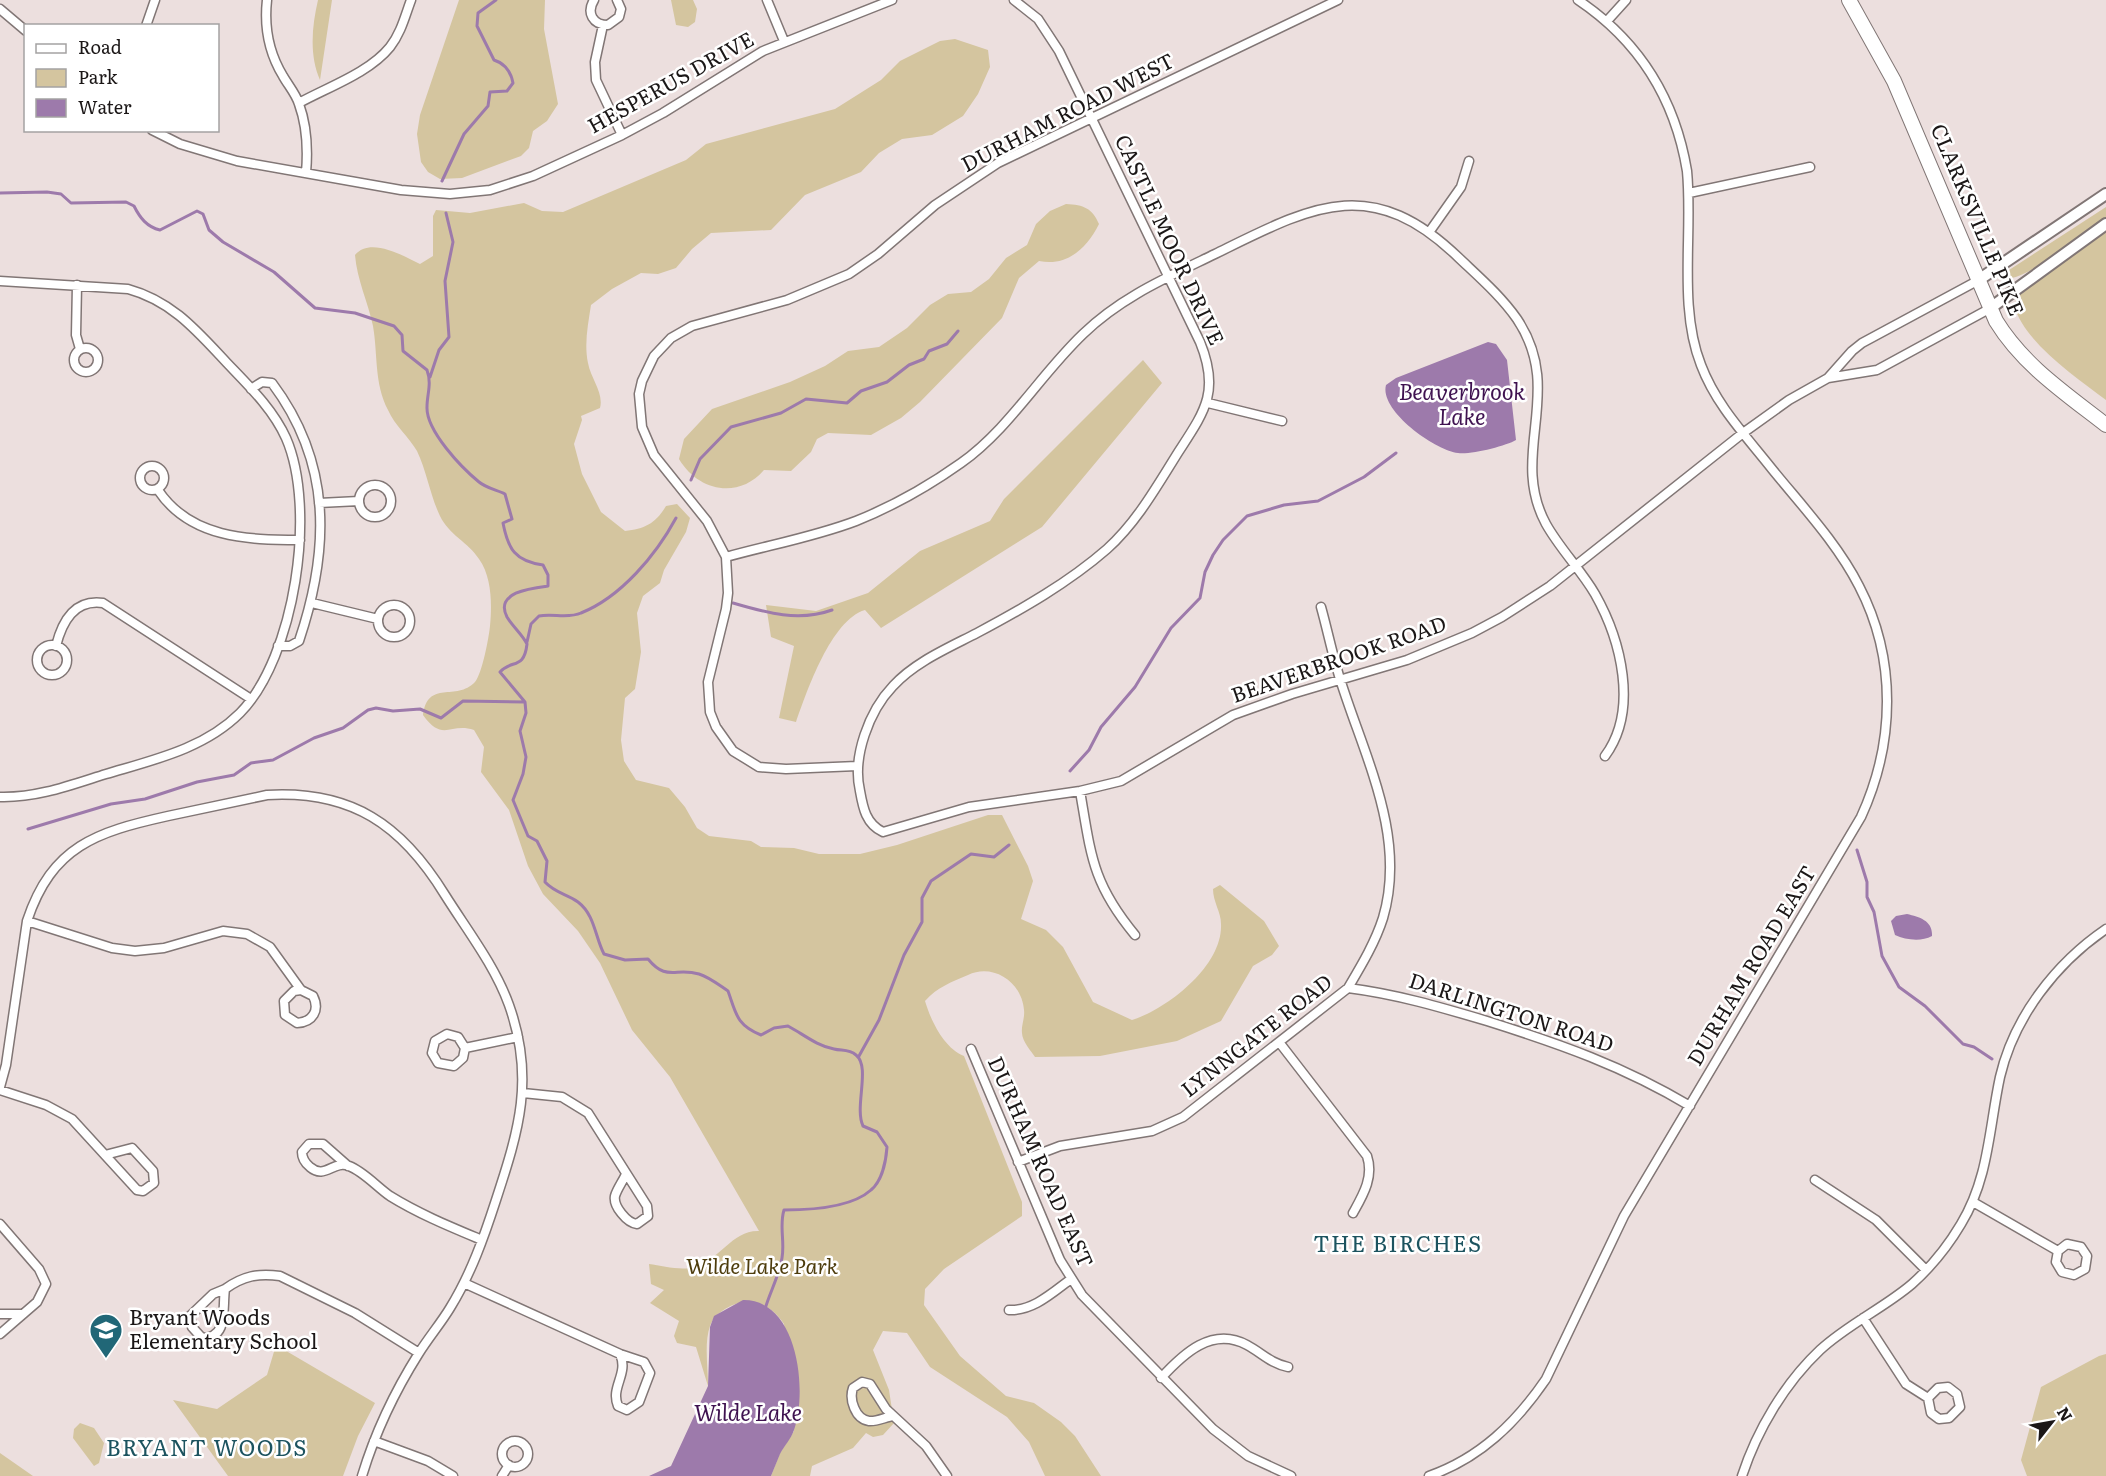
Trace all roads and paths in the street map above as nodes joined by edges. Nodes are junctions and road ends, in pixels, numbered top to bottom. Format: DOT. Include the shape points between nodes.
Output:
graph roads {
  1 [pos="155,0"];
  2 [pos="267,0"];
  3 [pos="411,0"];
  4 [pos="594,0"];
  5 [pos="617,0"];
  6 [pos="767,0"];
  7 [pos="892,0"];
  8 [pos="1014,0"];
  9 [pos="1338,0"];
  10 [pos="1578,0"];
  11 [pos="1626,0"];
  12 [pos="1849,0"];
  13 [pos="882,2"];
  14 [pos="2,14"];
  15 [pos="1607,21"];
  16 [pos="147,24"];
  17 [pos="603,25"];
  18 [pos="24,30"];
  19 [pos="784,42"];
  20 [pos="299,103"];
  21 [pos="1092,119"];
  22 [pos="157,132"];
  23 [pos="622,135"];
  24 [pos="1469,161"];
  25 [pos="1810,167"];
  26 [pos="306,173"];
  27 [pos="1689,193"];
  28 [pos="2106,194"];
  29 [pos="2106,224"];
  30 [pos="1430,231"];
  31 [pos="1168,277"];
  32 [pos="0,281"];
  33 [pos="1977,281"];
  34 [pos="77,285"];
  35 [pos="1989,309"];
  36 [pos="80,349"];
  37 [pos="1828,378"];
  38 [pos="251,389"];
  39 [pos="1208,403"];
  40 [pos="1282,420"];
  41 [pos="2106,425"];
  42 [pos="1743,433"];
  43 [pos="158,490"];
  44 [pos="359,501"];
  45 [pos="319,503"];
  46 [pos="300,540"];
  47 [pos="726,557"];
  48 [pos="1575,567"];
  49 [pos="312,603"];
  50 [pos="1322,607"];
  51 [pos="378,619"];
  52 [pos="56,646"];
  53 [pos="278,646"];
  54 [pos="1341,681"];
  55 [pos="251,699"];
  56 [pos="1605,756"];
  57 [pos="857,766"];
  58 [pos="1080,791"];
  59 [pos="0,797"];
  60 [pos="27,921"];
  61 [pos="2106,929"];
  62 [pos="1135,935"];
  63 [pos="1348,988"];
  64 [pos="301,990"];
  65 [pos="518,1037"];
  66 [pos="1280,1042"];
  67 [pos="465,1048"];
  68 [pos="971,1049"];
  69 [pos="0,1088"];
  70 [pos="523,1093"];
  71 [pos="1690,1106"];
  72 [pos="105,1155"];
  73 [pos="1018,1162"];
  74 [pos="348,1166"];
  75 [pos="626,1174"];
  76 [pos="1815,1180"];
  77 [pos="1973,1202"];
  78 [pos="1353,1213"];
  79 [pos="0,1224"];
  80 [pos="482,1239"];
  81 [pos="2058,1251"];
  82 [pos="1926,1270"];
  83 [pos="1071,1279"];
  84 [pos="464,1283"];
  85 [pos="225,1289"];
  86 [pos="1009,1310"];
  87 [pos="0,1314"];
  88 [pos="21,1314"];
  89 [pos="1863,1318"];
  90 [pos="0,1334"];
  91 [pos="419,1353"];
  92 [pos="620,1354"];
  93 [pos="1288,1367"];
  94 [pos="1161,1378"];
  95 [pos="1928,1398"];
  96 [pos="893,1416"];
  97 [pos="374,1442"];
  98 [pos="509,1465"];
  99 [pos="362,1476"];
  100 [pos="453,1476"];
  101 [pos="502,1476"];
  102 [pos="947,1476"];
  103 [pos="1291,1476"];
  104 [pos="1429,1476"];
  105 [pos="1742,1476"];
  1 -- 16 [label="street"];
  2 -- 20 [label="street" via="270,48"];
  3 -- 20 [label="street" via="397,37 383,55"];
  4 -- 17 [label="street" via="591,15"];
  5 -- 17 [label="street" via="620,17 613,24"];
  6 -- 19 [label="street"];
  7 -- 13 [label="street, HESPERUS DRIVE"];
  8 -- 21 [label="street, CASTLE MOOR DRIVE" via="1048,32"];
  9 -- 21 [label="street, DURHAM ROAD WEST"];
  10 -- 15 [label="street"];
  11 -- 15 [label="street"];
  12 -- 33 [label="main road, CLARKSVILLE PIKE" via="1890,71"];
  13 -- 19 [label="street, HESPERUS DRIVE"];
  14 -- 18 [label="street"];
  15 -- 27 [label="street" via="1641,57 1663,92 1684,150"];
  17 -- 23 [label="street" via="595,62 596,80"];
  19 -- 23 [label="street, HESPERUS DRIVE"];
  20 -- 26 [label="street" via="308,151"];
  21 -- 31 [label="street, CASTLE MOOR DRIVE"];
  21 -- 47 [label="street, DURHAM ROAD WEST" via="980,175 935,205 849,274 787,300 692,326 663,346 642,381 642,427 654,455 707,521"];
  22 -- 26 [label="street, HESPERUS DRIVE" via="207,153"];
  23 -- 26 [label="street, HESPERUS DRIVE" via="510,185 476,192 410,191"];
  24 -- 30 [label="street" via="1461,187"];
  25 -- 27 [label="street"];
  27 -- 42 [label="street" via="1689,301 1694,345 1716,398"];
  28 -- 33 [label="street"];
  29 -- 35 [label="street"];
  30 -- 31 [label="street" via="1382,209 1326,207 1290,218"];
  30 -- 48 [label="street" via="1506,305 1527,337 1537,367 1540,398 1531,460 1535,495 1546,525"];
  31 -- 39 [label="street, CASTLE MOOR DRIVE" via="1205,354"];
  31 -- 47 [label="street" via="1106,313 979,448 943,475 857,520"];
  32 -- 34 [label="street"];
  33 -- 35 [label="main road, CLARKSVILLE PIKE"];
  33 -- 37 [label="street, BEAVERBROOK ROAD" via="1862,344"];
  34 -- 36 [label="street" via="76,335"];
  34 -- 38 [label="street" via="128,289 168,306"];
  35 -- 37 [label="street, BEAVERBROOK ROAD" via="1877,370"];
  35 -- 41 [label="main road, CLARKSVILLE PIKE" via="2019,354"];
  37 -- 42 [label="street, BEAVERBROOK ROAD"];
  38 -- 45 [label="street" via="262,382 272,383 293,413 312,459"];
  38 -- 46 [label="street" via="278,424 290,450 298,482"];
  39 -- 40 [label="street"];
  39 -- 57 [label="street" via="1140,512 1107,549 1061,583 931,657 893,685 872,718"];
  42 -- 48 [label="street, BEAVERBROOK ROAD"];
  42 -- 71 [label="street, DURHAM ROAD EAST" via="1827,538 1858,584 1882,651 1888,721 1874,789 1861,817"];
  43 -- 46 [label="street" via="187,518 221,535"];
  44 -- 45 [label="street"];
  45 -- 49 [label="street" via="320,540"];
  46 -- 53 [label="street" via="292,599"];
  47 -- 57 [label="street, DURHAM ROAD WEST" via="726,609 708,682 710,712 723,739 733,751 759,767"];
  48 -- 54 [label="street, BEAVERBROOK ROAD" via="1525,603 1472,633"];
  48 -- 56 [label="street" via="1603,610 1621,670 1622,719"];
  49 -- 51 [label="street"];
  49 -- 53 [label="street" via="299,641"];
  50 -- 54 [label="street, LYNNGATE ROAD"];
  52 -- 55 [label="street" via="70,613 87,603 103,603"];
  53 -- 55 [label="street"];
  54 -- 58 [label="street, BEAVERBROOK ROAD" via="1233,715 1138,773"];
  54 -- 63 [label="street, LYNNGATE ROAD" via="1378,788 1389,858 1383,918"];
  55 -- 59 [label="street" via="217,732 184,750 52,791"];
  57 -- 58 [label="street, BEAVERBROOK ROAD" via="867,817 875,829 883,832 969,807"];
  58 -- 62 [label="street" via="1091,855 1101,886"];
  60 -- 64 [label="street" via="112,948 135,951 164,948 223,931 247,934 270,947"];
  60 -- 65 [label="street" via="41,886 59,861 85,841 112,829 267,795 333,800 385,824 425,863 502,989"];
  60 -- 69 [label="street"];
  61 -- 77 [label="street" via="2053,976 2013,1039 2000,1077 1987,1162"];
  63 -- 66 [label="street, LYNNGATE ROAD"];
  63 -- 71 [label="street, DARLINGTON ROAD" via="1413,999 1572,1048 1645,1079"];
  64 -- 64 [label="street" via="288,994 284,1001 285,1015 297,1023 310,1020 317,1008 313,996"];
  65 -- 67 [label="street"];
  65 -- 70 [label="street"];
  66 -- 73 [label="street, LYNNGATE ROAD" via="1197,1108 1168,1125 1137,1135 1060,1146"];
  66 -- 78 [label="street" via="1367,1155 1368,1184"];
  68 -- 73 [label="street, DURHAM ROAD EAST"];
  69 -- 72 [label="street" via="72,1119"];
  70 -- 75 [label="street" via="562,1097 588,1113"];
  70 -- 80 [label="street" via="517,1136"];
  71 -- 104 [label="street, DURHAM ROAD EAST" via="1624,1216 1558,1355 1530,1402 1515,1421 1480,1450"];
  72 -- 72 [label="street" via="132,1148 153,1171 154,1183 144,1191 136,1190"];
  73 -- 83 [label="street, DURHAM ROAD EAST"];
  74 -- 74 [label="street" via="339,1165 319,1173 306,1164 302,1152 309,1144 323,1144"];
  74 -- 80 [label="street" via="390,1196"];
  75 -- 75 [label="street" via="649,1211 645,1220 637,1224 627,1219 616,1202 616,1193"];
  76 -- 82 [label="street" via="1876,1220"];
  77 -- 81 [label="street"];
  77 -- 82 [label="street" via="1952,1238"];
  79 -- 88 [label="street" via="39,1269 46,1284 42,1296"];
  80 -- 84 [label="street"];
  82 -- 89 [label="street"];
  83 -- 86 [label="street" via="1036,1304 1019,1311"];
  83 -- 94 [label="street, DURHAM ROAD EAST" via="1094,1310"];
  84 -- 91 [label="street"];
  84 -- 92 [label="street"];
  85 -- 85 [label="street" via="223,1327 215,1336 202,1338 192,1327 190,1316 213,1294"];
  85 -- 91 [label="street" via="249,1276 280,1276 355,1313"];
  87 -- 88 [label="street"];
  88 -- 90 [label="street"];
  89 -- 95 [label="street" via="1906,1384"];
  89 -- 105 [label="street" via="1820,1351 1786,1390 1760,1432"];
  91 -- 97 [label="street"];
  92 -- 92 [label="street" via="623,1374 614,1394 618,1406 627,1410 639,1402 650,1373 644,1362"];
  93 -- 94 [label="street" via="1274,1364 1245,1344 1222,1339 1190,1349"];
  94 -- 103 [label="street, DURHAM ROAD EAST" via="1230,1443"];
  96 -- 96 [label="street" via="870,1384 862,1382 853,1388 852,1402 861,1418 872,1422"];
  96 -- 102 [label="street" via="926,1446"];
  97 -- 99 [label="street"];
  97 -- 100 [label="street" via="428,1461"];
  98 -- 101 [label="street"];
}
